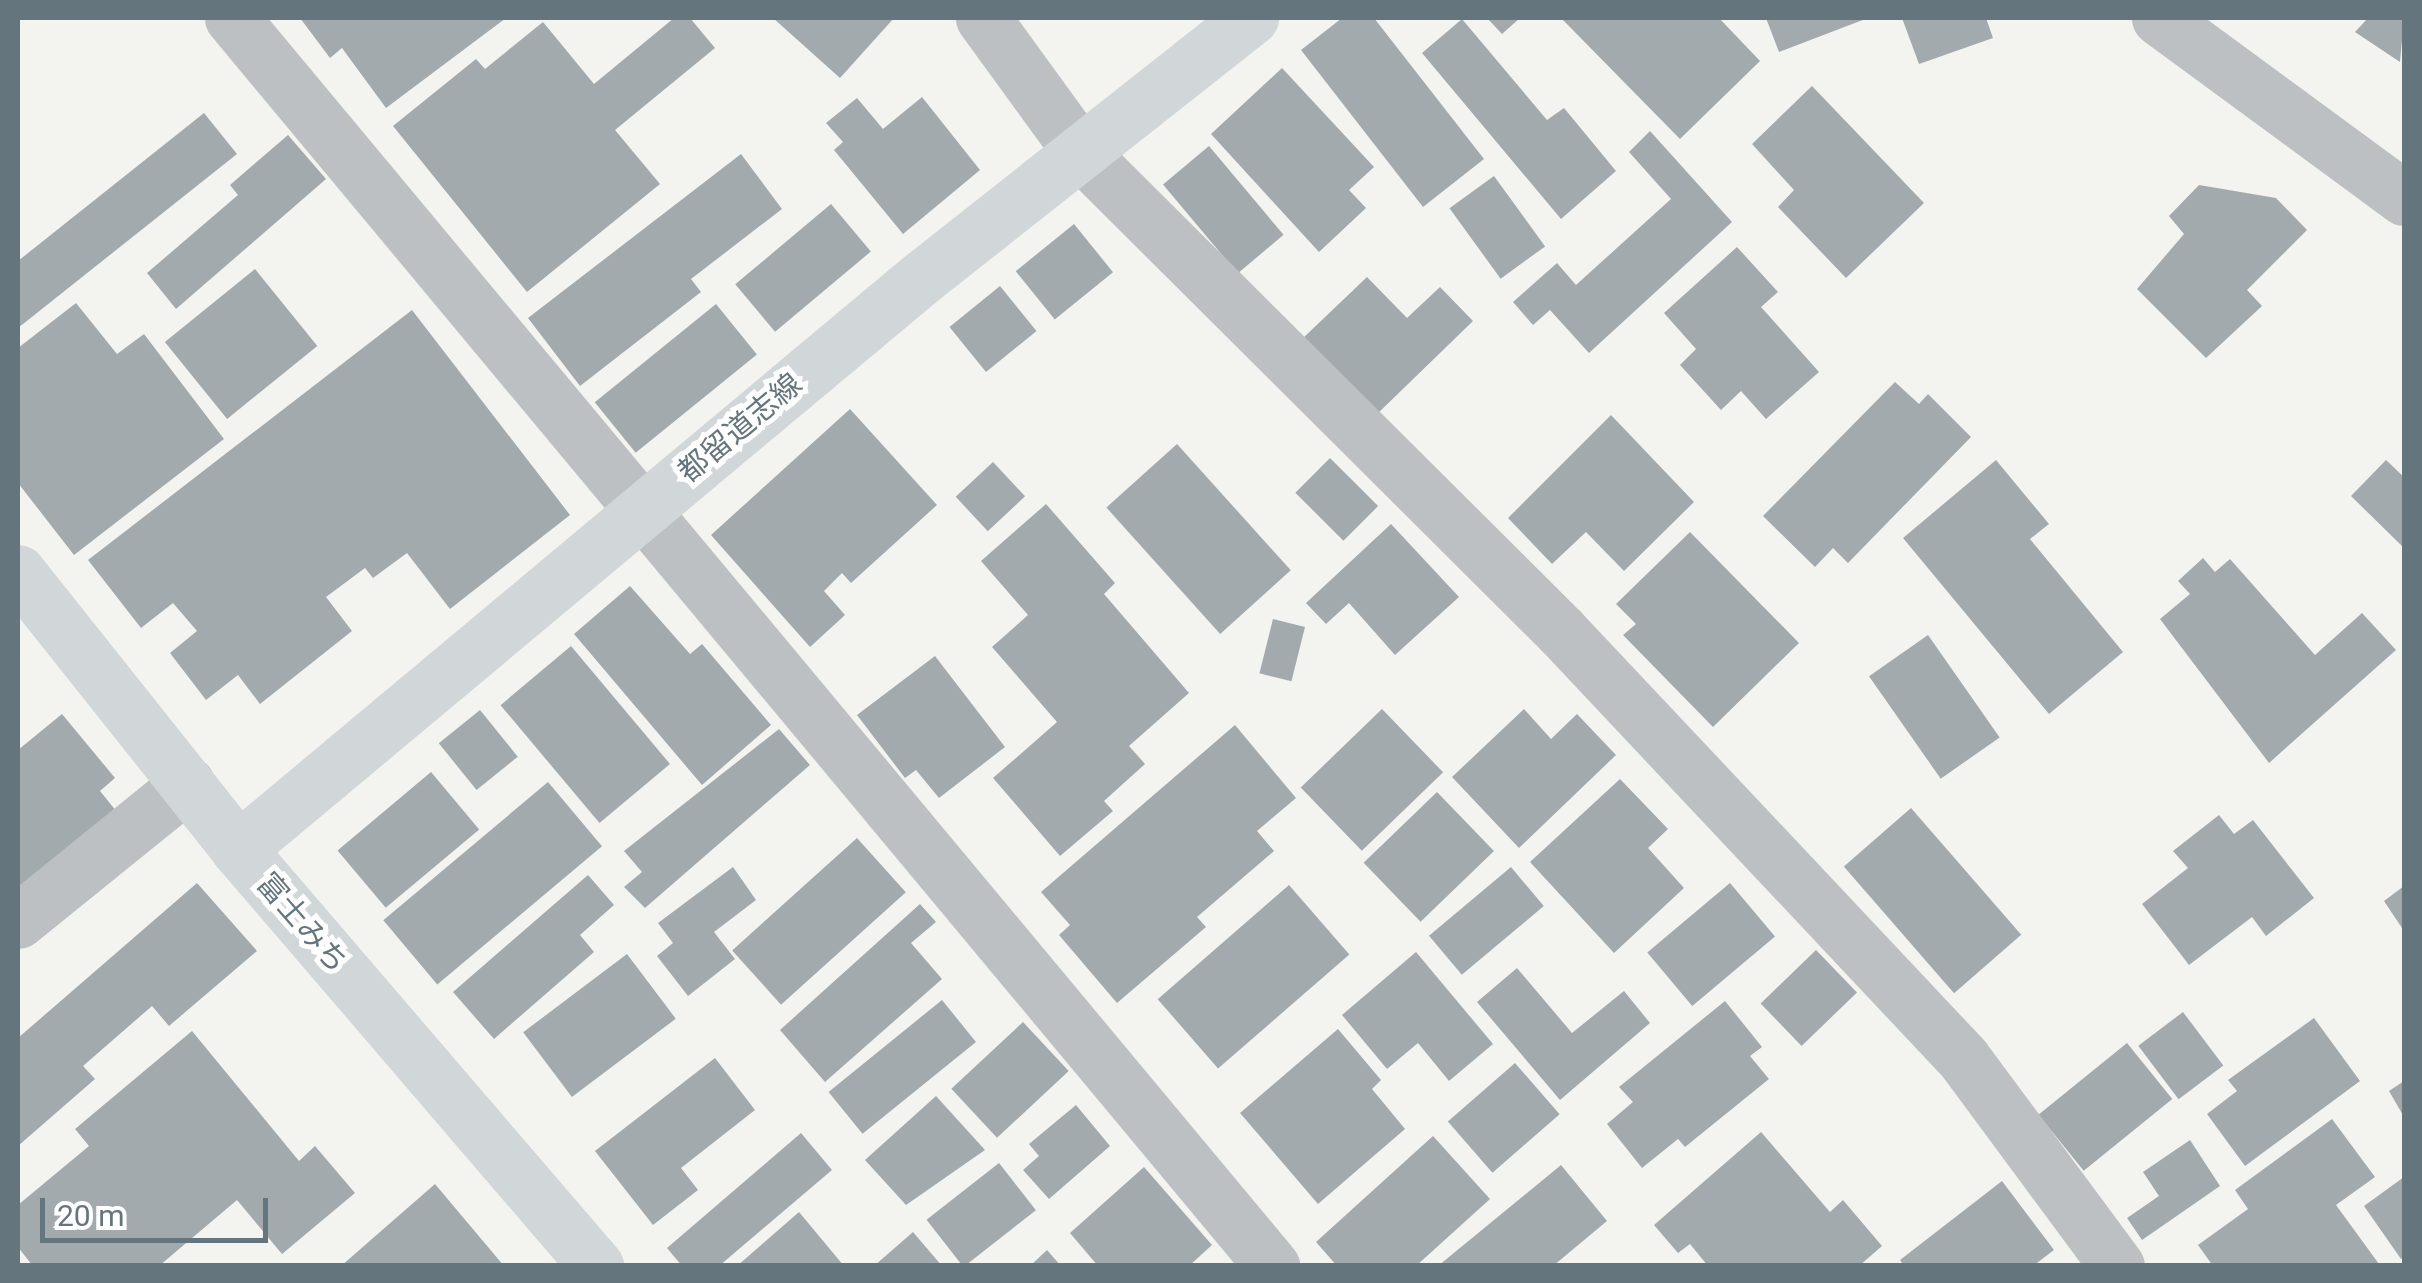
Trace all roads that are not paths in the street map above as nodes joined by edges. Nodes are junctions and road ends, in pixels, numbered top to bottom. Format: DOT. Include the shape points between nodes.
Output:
graph roads {
  1 [pos="232,18"];
  2 [pos="984,18"];
  3 [pos="1250,18"];
  4 [pos="2159,18"];
  5 [pos="1082,152"];
  6 [pos="2404,198"];
  7 [pos="639,513"];
  8 [pos="18,572"];
  9 [pos="187,784"];
  10 [pos="238,849"];
  11 [pos="18,921"];
  12 [pos="596,1266"];
  13 [pos="1272,1266"];
  14 [pos="2117,1266"];
  1 -- 7 [label="street"];
  2 -- 5 [label="street"];
  3 -- 5 [label="main road, 都留道志線"];
  4 -- 6 [label="street"];
  5 -- 7 [label="main road, 都留道志線"];
  5 -- 14 [label="street" via="1561,630 1963,1058"];
  7 -- 10 [label="main road, 都留道志線"];
  7 -- 13 [label="street"];
  8 -- 9 [label="main road, 富士みち"];
  9 -- 10 [label="main road, 富士みち"];
  9 -- 11 [label="street"];
  10 -- 12 [label="main road, 富士みち"];
}
